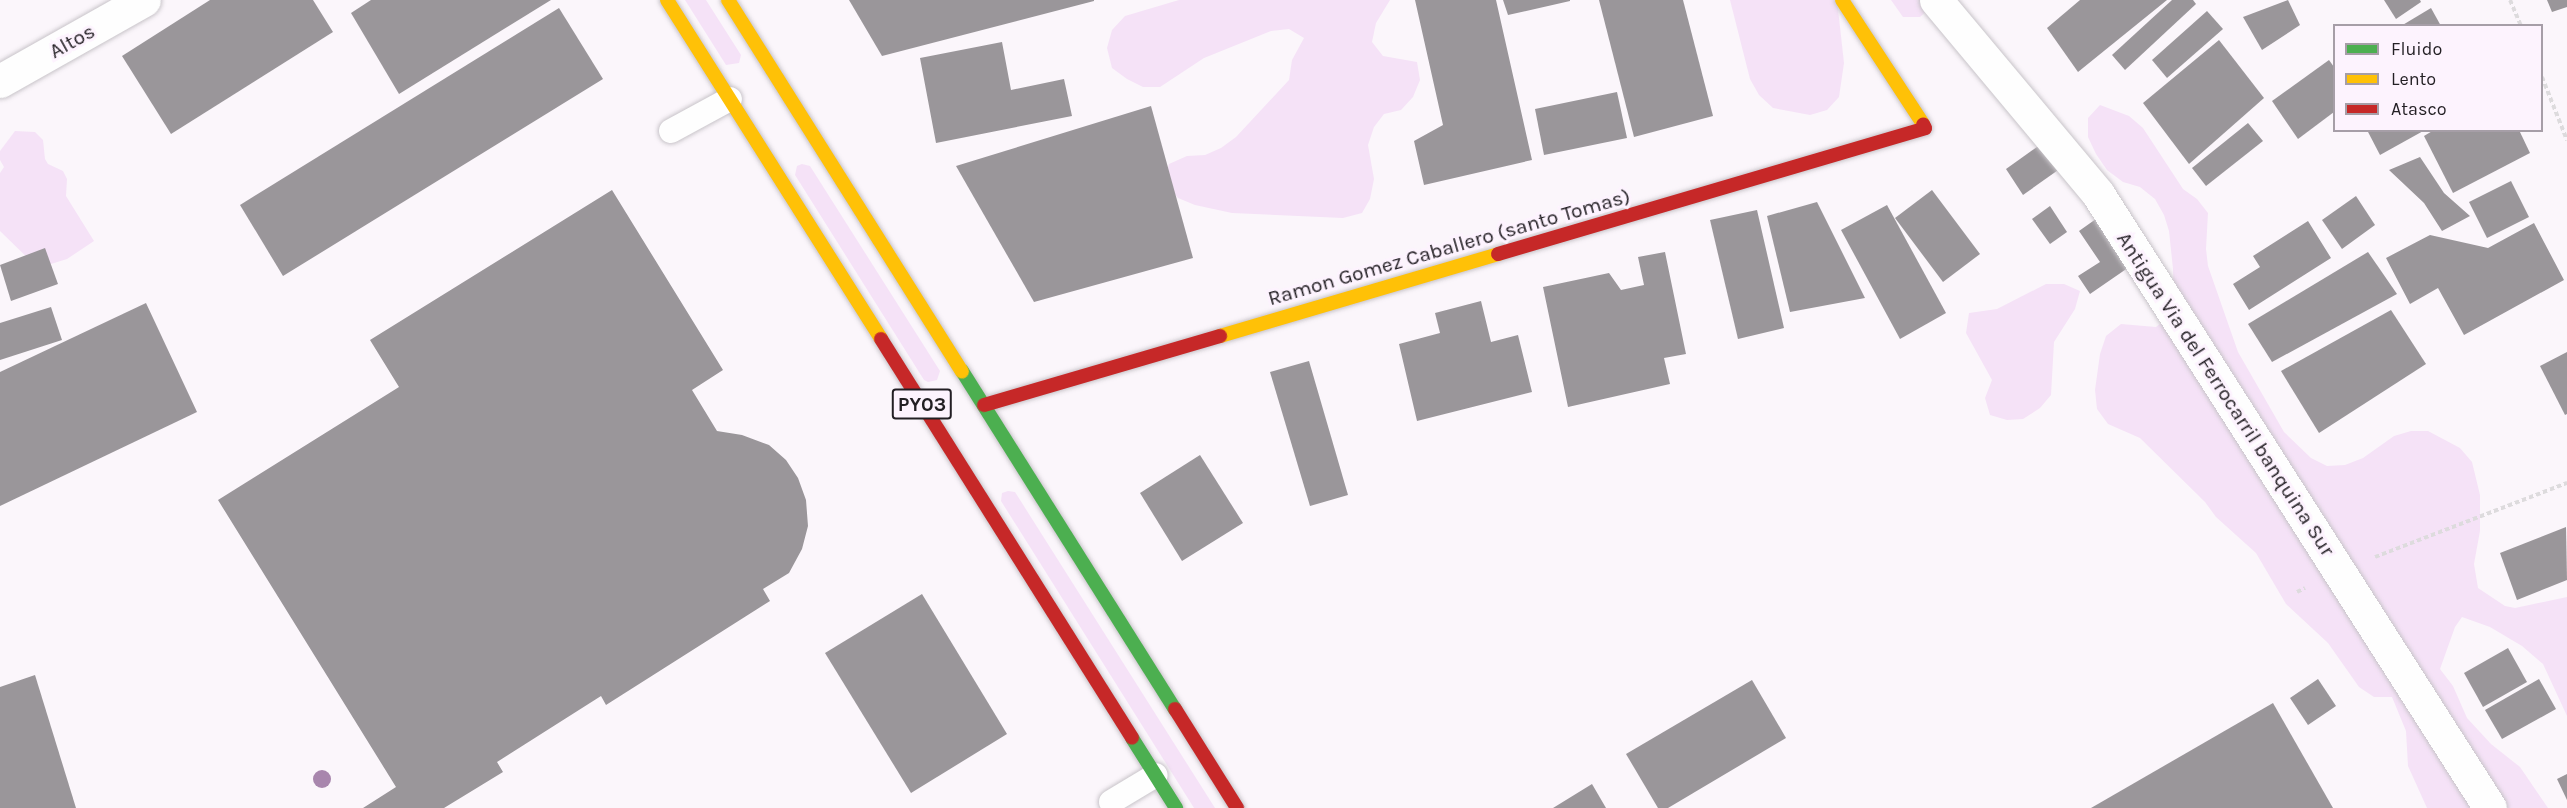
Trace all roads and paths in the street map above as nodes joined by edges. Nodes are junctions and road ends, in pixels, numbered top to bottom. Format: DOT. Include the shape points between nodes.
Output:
graph roads {
  1 [pos="144,0"];
  2 [pos="667,0"];
  3 [pos="729,0"];
  4 [pos="1842,0"];
  5 [pos="1936,0"];
  6 [pos="2510,0"];
  7 [pos="2520,24"];
  8 [pos="1,79"];
  9 [pos="2543,82"];
  10 [pos="734,97"];
  11 [pos="671,131"];
  12 [pos="2567,140"];
  13 [pos="984,405"];
  14 [pos="2567,483"];
  15 [pos="2339,571"];
  16 [pos="2297,592"];
  17 [pos="1161,773"];
  18 [pos="1111,802"];
  19 [pos="1171,806"];
  20 [pos="1237,808"];
  21 [pos="2490,808"];
  1 -- 8 [label="street, Altos"];
  2 -- 10 [label="main road, PY03"];
  3 -- 13 [label="main road, PY03" via="771,77"];
  4 -- 13 [label="main road, Ramon Gomez Caballero (santo Tomas)" via="1925,128"];
  5 -- 15 [label="street, Antigua Via del Ferrocarril banquina Sur" via="2098,194"];
  6 -- 7 [label="path"];
  9 -- 12 [label="path"];
  10 -- 11 [label="lane"];
  10 -- 17 [label="main road, PY03"];
  13 -- 20 [label="main road, PY03" via="1196,752"];
  14 -- 15 [label="path"];
  15 -- 16 [label="path"];
  15 -- 21 [label="street, Antigua Via del Ferrocarril banquina Sur"];
  17 -- 18 [label="lane"];
  17 -- 19 [label="main road, PY03"];
}
